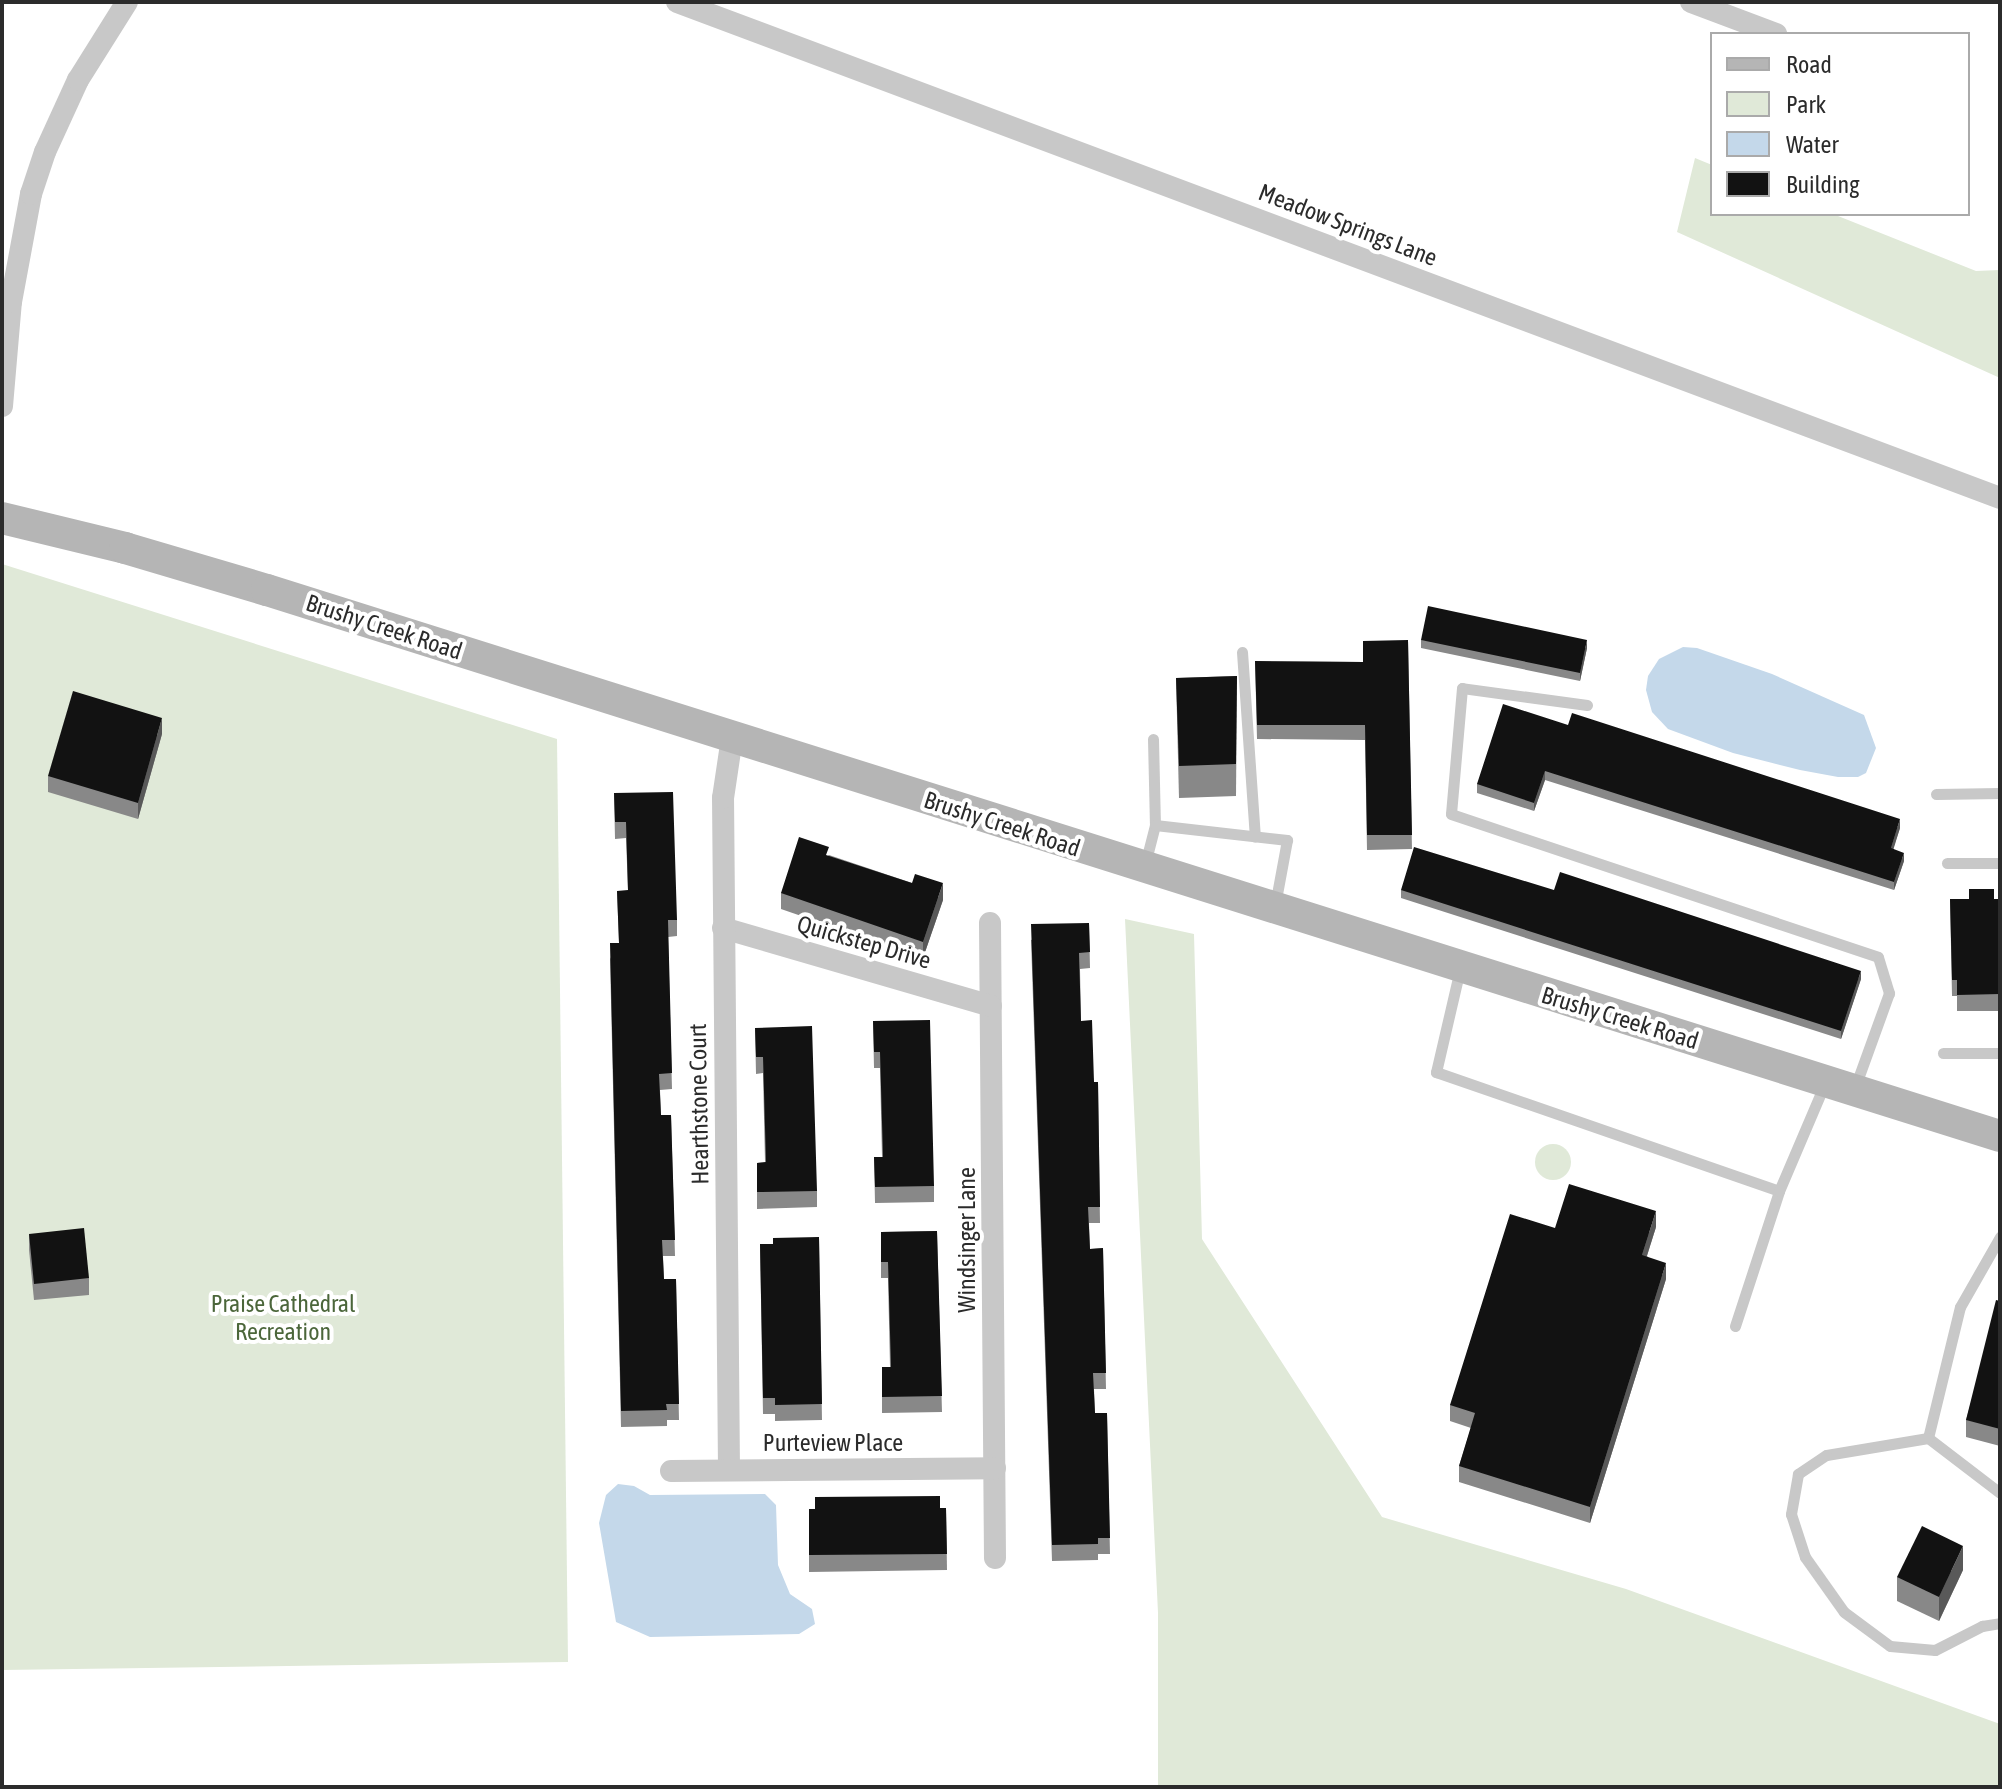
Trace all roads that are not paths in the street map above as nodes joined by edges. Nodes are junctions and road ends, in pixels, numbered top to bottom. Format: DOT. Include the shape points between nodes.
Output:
graph roads {
  1 [pos="127,2"];
  2 [pos="677,2"];
  3 [pos="1691,2"];
  4 [pos="1771,32"];
  5 [pos="2,406"];
  6 [pos="2000,498"];
  7 [pos="2,518"];
  8 [pos="1242,652"];
  9 [pos="1587,705"];
  10 [pos="732,738"];
  11 [pos="1153,739"];
  12 [pos="2000,793"];
  13 [pos="1936,794"];
  14 [pos="1155,825"];
  15 [pos="1255,837"];
  16 [pos="1947,863"];
  17 [pos="2000,863"];
  18 [pos="1144,869"];
  19 [pos="1275,910"];
  20 [pos="990,923"];
  21 [pos="723,928"];
  22 [pos="1460,968"];
  23 [pos="991,1006"];
  24 [pos="1943,1053"];
  25 [pos="2000,1053"];
  26 [pos="1840,1086"];
  27 [pos="2000,1136"];
  28 [pos="1779,1191"];
  29 [pos="2000,1237"];
  30 [pos="1735,1326"];
  31 [pos="1928,1438"];
  32 [pos="995,1468"];
  33 [pos="729,1470"];
  34 [pos="671,1471"];
  35 [pos="2000,1493"];
  36 [pos="995,1558"];
  37 [pos="2000,1623"];
  1 -- 5 [label="street" via="78,80 31,194 11,302"];
  2 -- 6 [label="street, Meadow Springs Lane"];
  3 -- 4 [label="street"];
  7 -- 10 [label="main road, Brushy Creek Road" via="267,590"];
  8 -- 15 [label="lane"];
  9 -- 26 [label="lane" via="1462,688 1451,814 1878,957 1889,993"];
  10 -- 18 [label="main road, Brushy Creek Road"];
  10 -- 21 [label="street, Hearthstone Court" via="723,798"];
  11 -- 14 [label="lane"];
  12 -- 13 [label="lane"];
  14 -- 15 [label="lane"];
  14 -- 18 [label="lane"];
  15 -- 19 [label="lane" via="1287,840"];
  16 -- 17 [label="lane"];
  18 -- 19 [label="main road, Brushy Creek Road"];
  19 -- 22 [label="main road, Brushy Creek Road"];
  20 -- 23 [label="street, Windsinger Lane"];
  21 -- 23 [label="street, Quickstep Drive"];
  21 -- 33 [label="street, Hearthstone Court"];
  22 -- 26 [label="main road, Brushy Creek Road"];
  22 -- 28 [label="lane" via="1436,1072"];
  23 -- 32 [label="street, Windsinger Lane"];
  24 -- 25 [label="lane"];
  26 -- 27 [label="main road, Brushy Creek Road"];
  26 -- 28 [label="lane"];
  28 -- 30 [label="lane"];
  29 -- 31 [label="lane" via="1960,1307"];
  31 -- 35 [label="lane"];
  31 -- 37 [label="lane" via="1826,1455 1798,1474 1791,1514 1805,1557 1844,1612 1890,1646 1935,1650 1982,1626"];
  32 -- 33 [label="street, Purteview Place"];
  32 -- 36 [label="street, Windsinger Lane"];
  33 -- 34 [label="street, Purteview Place"];
}
